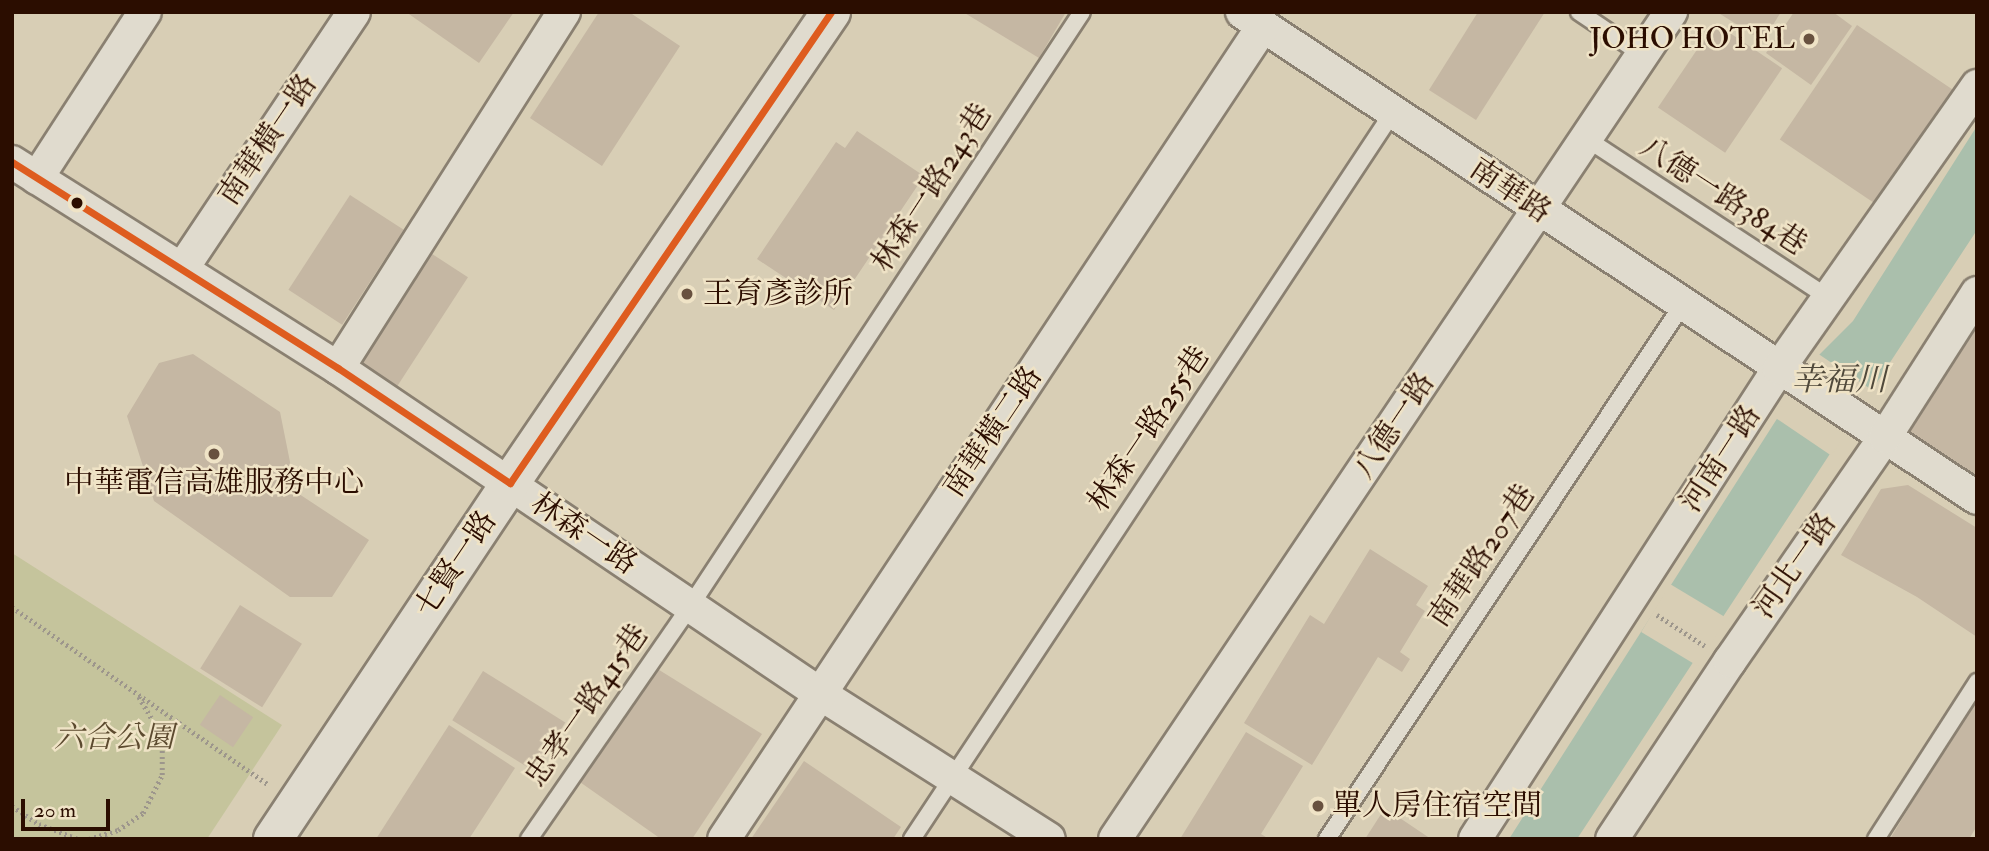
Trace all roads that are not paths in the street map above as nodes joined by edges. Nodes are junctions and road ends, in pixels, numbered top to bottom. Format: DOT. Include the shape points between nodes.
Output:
graph roads {
  1 [pos="145,12"];
  2 [pos="354,12"];
  3 [pos="564,12"];
  4 [pos="831,12"];
  5 [pos="1082,12"];
  6 [pos="1579,12"];
  7 [pos="1671,12"];
  8 [pos="1252,19"];
  9 [pos="1643,55"];
  10 [pos="1977,86"];
  11 [pos="1393,112"];
  12 [pos="1587,139"];
  13 [pos="25,170"];
  14 [pos="1539,211"];
  15 [pos="182,269"];
  16 [pos="1977,293"];
  17 [pos="1829,299"];
  18 [pos="1683,304"];
  19 [pos="338,368"];
  20 [pos="1779,368"];
  21 [pos="1885,437"];
  22 [pos="510,484"];
  23 [pos="1977,498"];
  24 [pos="691,605"];
  25 [pos="1977,682"];
  26 [pos="819,693"];
  27 [pos="951,778"];
  28 [pos="273,839"];
  29 [pos="529,839"];
  30 [pos="724,839"];
  31 [pos="912,839"];
  32 [pos="1049,839"];
  33 [pos="1115,839"];
  34 [pos="1327,839"];
  35 [pos="1475,839"];
  36 [pos="1612,839"];
  37 [pos="1876,839"];
  1 -- 13 [label="street"];
  2 -- 15 [label="street, 南華橫一路"];
  3 -- 19 [label="street"];
  4 -- 22 [label="street, 七賢一路"];
  5 -- 24 [label="lane, 林森一路243巷"];
  6 -- 9 [label="lane"];
  7 -- 9 [label="street, 八德一路"];
  8 -- 11 [label="street, 南華路"];
  8 -- 26 [label="street, 南華橫二路"];
  9 -- 12 [label="street, 八德一路"];
  10 -- 17 [label="street, 河南一路"];
  11 -- 14 [label="street, 南華路"];
  11 -- 27 [label="lane, 林森一路255巷"];
  12 -- 14 [label="street, 八德一路"];
  12 -- 17 [label="lane, 八德一路384巷"];
  13 -- 15 [label="street, 林森一路"];
  14 -- 18 [label="street, 南華路"];
  14 -- 33 [label="street, 八德一路"];
  15 -- 19 [label="street, 林森一路"];
  16 -- 21 [label="street, 河北一路"];
  17 -- 20 [label="street, 河南一路"];
  18 -- 20 [label="street, 南華路"];
  18 -- 34 [label="lane, 南華路207巷"];
  19 -- 22 [label="street, 林森一路"];
  20 -- 21 [label="street, 南華路"];
  20 -- 35 [label="street, 河南一路"];
  21 -- 23 [label="street"];
  21 -- 36 [label="street, 河北一路"];
  22 -- 24 [label="street, 林森一路"];
  22 -- 28 [label="street, 七賢一路"];
  24 -- 26 [label="street, 林森一路"];
  24 -- 29 [label="lane, 忠孝一路415巷"];
  25 -- 37 [label="lane"];
  26 -- 27 [label="street, 林森一路"];
  26 -- 30 [label="street, 南華橫二路"];
  27 -- 31 [label="lane, 林森一路255巷"];
  27 -- 32 [label="street, 林森一路"];
}
